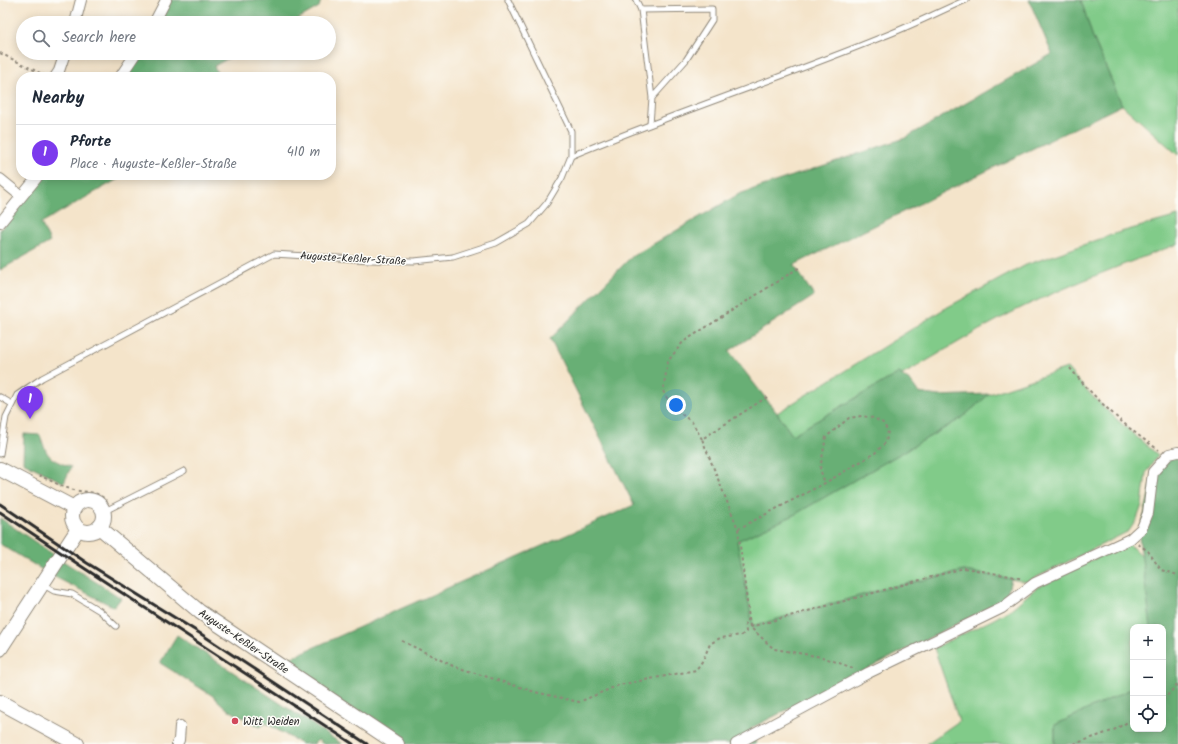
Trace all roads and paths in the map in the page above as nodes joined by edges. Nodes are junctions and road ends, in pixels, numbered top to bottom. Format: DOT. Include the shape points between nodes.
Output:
graph roads {
  1 [pos="81,0"];
  2 [pos="166,0"];
  3 [pos="508,0"];
  4 [pos="636,0"];
  5 [pos="966,0"];
  6 [pos="641,10"];
  7 [pos="77,16"];
  8 [pos="158,16"];
  9 [pos="0,53"];
  10 [pos="63,60"];
  11 [pos="131,60"];
  12 [pos="38,72"];
  13 [pos="58,72"];
  14 [pos="123,72"];
  15 [pos="652,98"];
  16 [pos="650,124"];
  17 [pos="571,156"];
  18 [pos="0,179"];
  19 [pos="35,180"];
  20 [pos="21,196"];
  21 [pos="0,223"];
  22 [pos="800,267"];
  23 [pos="1070,368"];
  24 [pos="0,397"];
  25 [pos="767,397"];
  26 [pos="12,404"];
  27 [pos="2,428"];
  28 [pos="702,439"];
  29 [pos="1178,452"];
  30 [pos="0,454"];
  31 [pos="1168,456"];
  32 [pos="0,469"];
  33 [pos="184,471"];
  34 [pos="33,472"];
  35 [pos="825,483"];
  36 [pos="74,508"];
  37 [pos="106,510"];
  38 [pos="99,527"];
  39 [pos="78,529"];
  40 [pos="738,529"];
  41 [pos="1130,539"];
  42 [pos="1178,575"];
  43 [pos="1036,583"];
  44 [pos="42,584"];
  45 [pos="749,617"];
  46 [pos="116,626"];
  47 [pos="750,627"];
  48 [pos="402,641"];
  49 [pos="0,649"];
  50 [pos="868,673"];
  51 [pos="1178,684"];
  52 [pos="1166,697"];
  53 [pos="0,702"];
  54 [pos="1130,721"];
  55 [pos="180,726"];
  56 [pos="78,744"];
  57 [pos="177,744"];
  58 [pos="397,744"];
  59 [pos="736,744"];
  60 [pos="1074,744"];
  1 -- 7 [label="street"];
  2 -- 8 [label="street"];
  3 -- 17 [label="lane, Auguste-Keßler-Straße" via="571,131"];
  4 -- 6 [label="lane"];
  5 -- 16 [label="lane" via="780,77"];
  6 -- 15 [label="lane"];
  6 -- 15 [label="lane" via="712,9 712,20 686,60"];
  9 -- 12 [label="path"];
  10 -- 13 [label="street"];
  11 -- 14 [label="street"];
  15 -- 16 [label="lane"];
  16 -- 17 [label="lane"];
  17 -- 26 [label="lane, Auguste-Keßler-Straße" via="547,204 529,224 496,243 453,256 414,261 274,254 42,378 17,395"];
  18 -- 20 [label="street"];
  19 -- 20 [label="street"];
  20 -- 21 [label="street"];
  22 -- 28 [label="path" via="683,342 668,361 663,392 672,407 692,422"];
  23 -- 31 [label="path" via="1089,391 1146,442"];
  24 -- 26 [label="lane"];
  25 -- 28 [label="path"];
  26 -- 27 [label="lane, Auguste-Keßler-Straße"];
  27 -- 30 [label="lane, Auguste-Keßler-Straße"];
  28 -- 40 [label="path"];
  29 -- 31 [label="street"];
  31 -- 41 [label="street" via="1153,472 1148,514 1142,528"];
  32 -- 36 [label="street"];
  33 -- 37 [label="lane"];
  34 -- 37 [label="path" via="73,490 102,496 107,501"];
  35 -- 35 [label="path" via="875,453 886,442 888,431 884,423 862,416 848,418 826,437 820,469"];
  35 -- 40 [label="path"];
  36 -- 37 [label="street" via="88,500"];
  36 -- 39 [label="street" via="72,521"];
  37 -- 38 [label="street"];
  38 -- 39 [label="street" via="92,532"];
  38 -- 58 [label="street, Auguste-Keßler-Straße" via="200,612"];
  39 -- 44 [label="street"];
  40 -- 45 [label="path"];
  41 -- 42 [label="path" via="1148,551 1161,570"];
  41 -- 43 [label="street"];
  43 -- 47 [label="path" via="964,568"];
  43 -- 50 [label="street" via="1002,608"];
  44 -- 46 [label="lane" via="54,591 72,594 100,611"];
  44 -- 49 [label="street"];
  45 -- 47 [label="path"];
  45 -- 48 [label="path" via="745,623 746,632 742,635 720,638 710,644 696,670 619,685 579,702 535,692 453,666"];
  47 -- 50 [label="path" via="774,649 822,657"];
  50 -- 59 [label="street"];
  51 -- 52 [label="path"];
  53 -- 56 [label="street"];
  54 -- 60 [label="path" via="1112,731"];
  55 -- 57 [label="street"];
}
